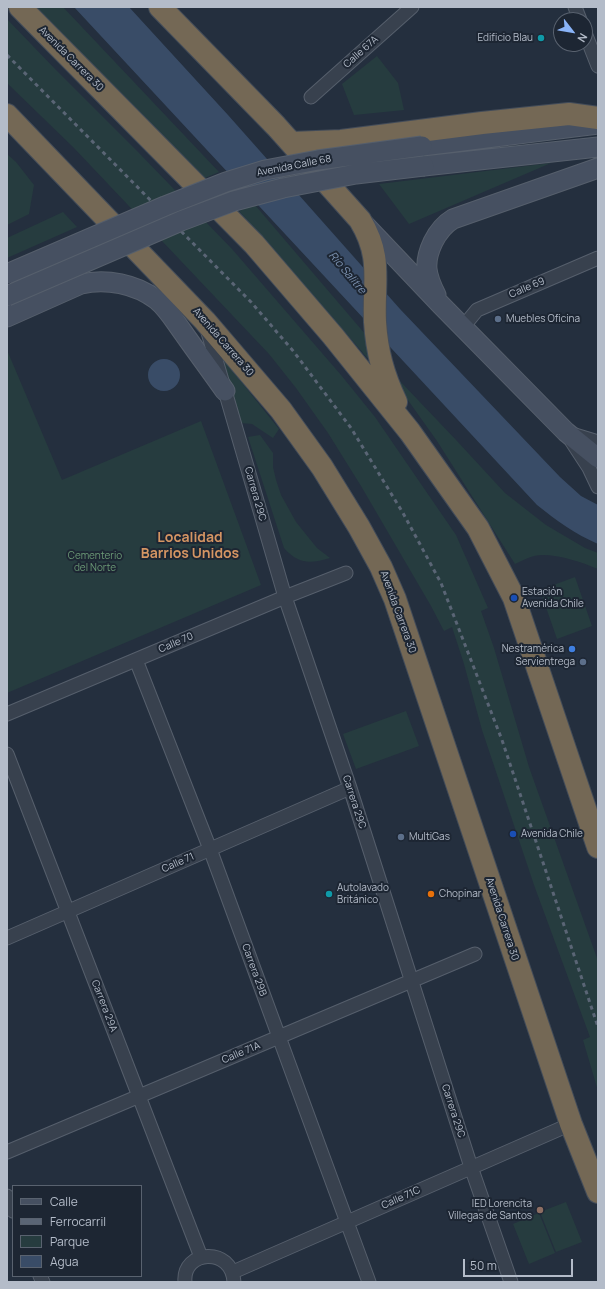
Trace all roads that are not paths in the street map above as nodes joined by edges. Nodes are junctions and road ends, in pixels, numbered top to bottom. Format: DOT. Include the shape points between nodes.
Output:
graph roads {
  1 [pos="20,7"];
  2 [pos="160,7"];
  3 [pos="412,7"];
  4 [pos="592,52"];
  5 [pos="598,66"];
  6 [pos="311,98"];
  7 [pos="7,116"];
  8 [pos="598,118"];
  9 [pos="598,124"];
  10 [pos="292,143"];
  11 [pos="598,147"];
  12 [pos="598,168"];
  13 [pos="360,220"];
  14 [pos="598,258"];
  15 [pos="7,274"];
  16 [pos="7,296"];
  17 [pos="440,305"];
  18 [pos="7,317"];
  19 [pos="205,321"];
  20 [pos="463,327"];
  21 [pos="225,391"];
  22 [pos="410,432"];
  23 [pos="566,432"];
  24 [pos="598,442"];
  25 [pos="598,458"];
  26 [pos="598,487"];
  27 [pos="346,573"];
  28 [pos="285,597"];
  29 [pos="136,660"];
  30 [pos="7,714"];
  31 [pos="7,754"];
  32 [pos="350,788"];
  33 [pos="598,847"];
  34 [pos="210,849"];
  35 [pos="68,911"];
  36 [pos="7,938"];
  37 [pos="475,954"];
  38 [pos="412,981"];
  39 [pos="279,1037"];
  40 [pos="139,1096"];
  41 [pos="571,1124"];
  42 [pos="7,1152"];
  43 [pos="470,1167"];
  44 [pos="598,1192"];
  45 [pos="7,1196"];
  46 [pos="12,1208"];
  47 [pos="346,1222"];
  48 [pos="202,1257"];
  49 [pos="233,1277"];
  50 [pos="185,1282"];
  51 [pos="369,1282"];
  52 [pos="511,1282"];
  1 -- 22 [label="highway, Avenida Carrera 30" via="254,244 333,336"];
  2 -- 10 [label="highway, Avenida Carrera 30"];
  3 -- 6 [label="street, Calle 67A"];
  4 -- 5 [label="street"];
  7 -- 19 [label="highway, Avenida Carrera 30"];
  8 -- 10 [label="highway" via="569,114 341,141"];
  9 -- 15 [label="main road, Avenida Calle 68, bridge" via="318,160 266,170 165,206"];
  10 -- 13 [label="highway, Avenida Carrera 30"];
  11 -- 16 [label="main road, Avenida Calle 68, bridge" via="356,174 283,188 234,201 181,221"];
  12 -- 17 [label="main road" via="453,219 446,224 437,233 426,264 430,283"];
  13 -- 17 [label="main road, Avenida Carrera 30"];
  13 -- 22 [label="highway, Avenida Carrera 30" via="371,241 376,266 375,321 381,367"];
  14 -- 20 [label="street, Calle 69" via="477,310"];
  17 -- 20 [label="main road, Avenida Carrera 30"];
  18 -- 21 [label="main road" via="81,284 108,281 133,288 150,296 165,308"];
  19 -- 21 [label="street, Carrera 29C"];
  19 -- 41 [label="highway, Avenida Carrera 30" via="281,410 322,467 373,550 389,584"];
  20 -- 23 [label="main road, Avenida Carrera 30"];
  21 -- 28 [label="street, Carrera 29C"];
  22 -- 33 [label="highway, Avenida Carrera 30" via="478,528 514,598"];
  23 -- 24 [label="street"];
  23 -- 25 [label="main road, Avenida Carrera 30"];
  23 -- 26 [label="street"];
  27 -- 28 [label="street, Calle 70"];
  28 -- 29 [label="street, Calle 70"];
  28 -- 32 [label="street, Carrera 29C"];
  29 -- 30 [label="street, Calle 70"];
  29 -- 34 [label="street, Carrera 29B"];
  31 -- 35 [label="street, Carrera 29A"];
  32 -- 34 [label="street, Calle 71"];
  32 -- 38 [label="street, Carrera 29C"];
  34 -- 35 [label="street, Calle 71"];
  34 -- 39 [label="street, Carrera 29B"];
  35 -- 36 [label="street, Calle 71"];
  35 -- 40 [label="street, Carrera 29A"];
  37 -- 38 [label="street, Calle 71A"];
  38 -- 39 [label="street, Calle 71A"];
  38 -- 43 [label="street, Carrera 29C"];
  39 -- 40 [label="street, Calle 71A"];
  39 -- 47 [label="street, Carrera 29B"];
  40 -- 42 [label="street, Calle 71A"];
  40 -- 48 [label="street, Carrera 29A"];
  41 -- 43 [label="street, Calle 71C"];
  41 -- 44 [label="highway, Avenida Carrera 30"];
  43 -- 47 [label="street, Calle 71C"];
  43 -- 52 [label="street, Carrera 29C"];
  45 -- 46 [label="street"];
  47 -- 49 [label="street, Calle 71C"];
  47 -- 51 [label="street, Carrera 29B"];
  48 -- 49 [label="street" via="220,1258 228,1264"];
  48 -- 50 [label="street" via="193,1261 187,1269"];
}
